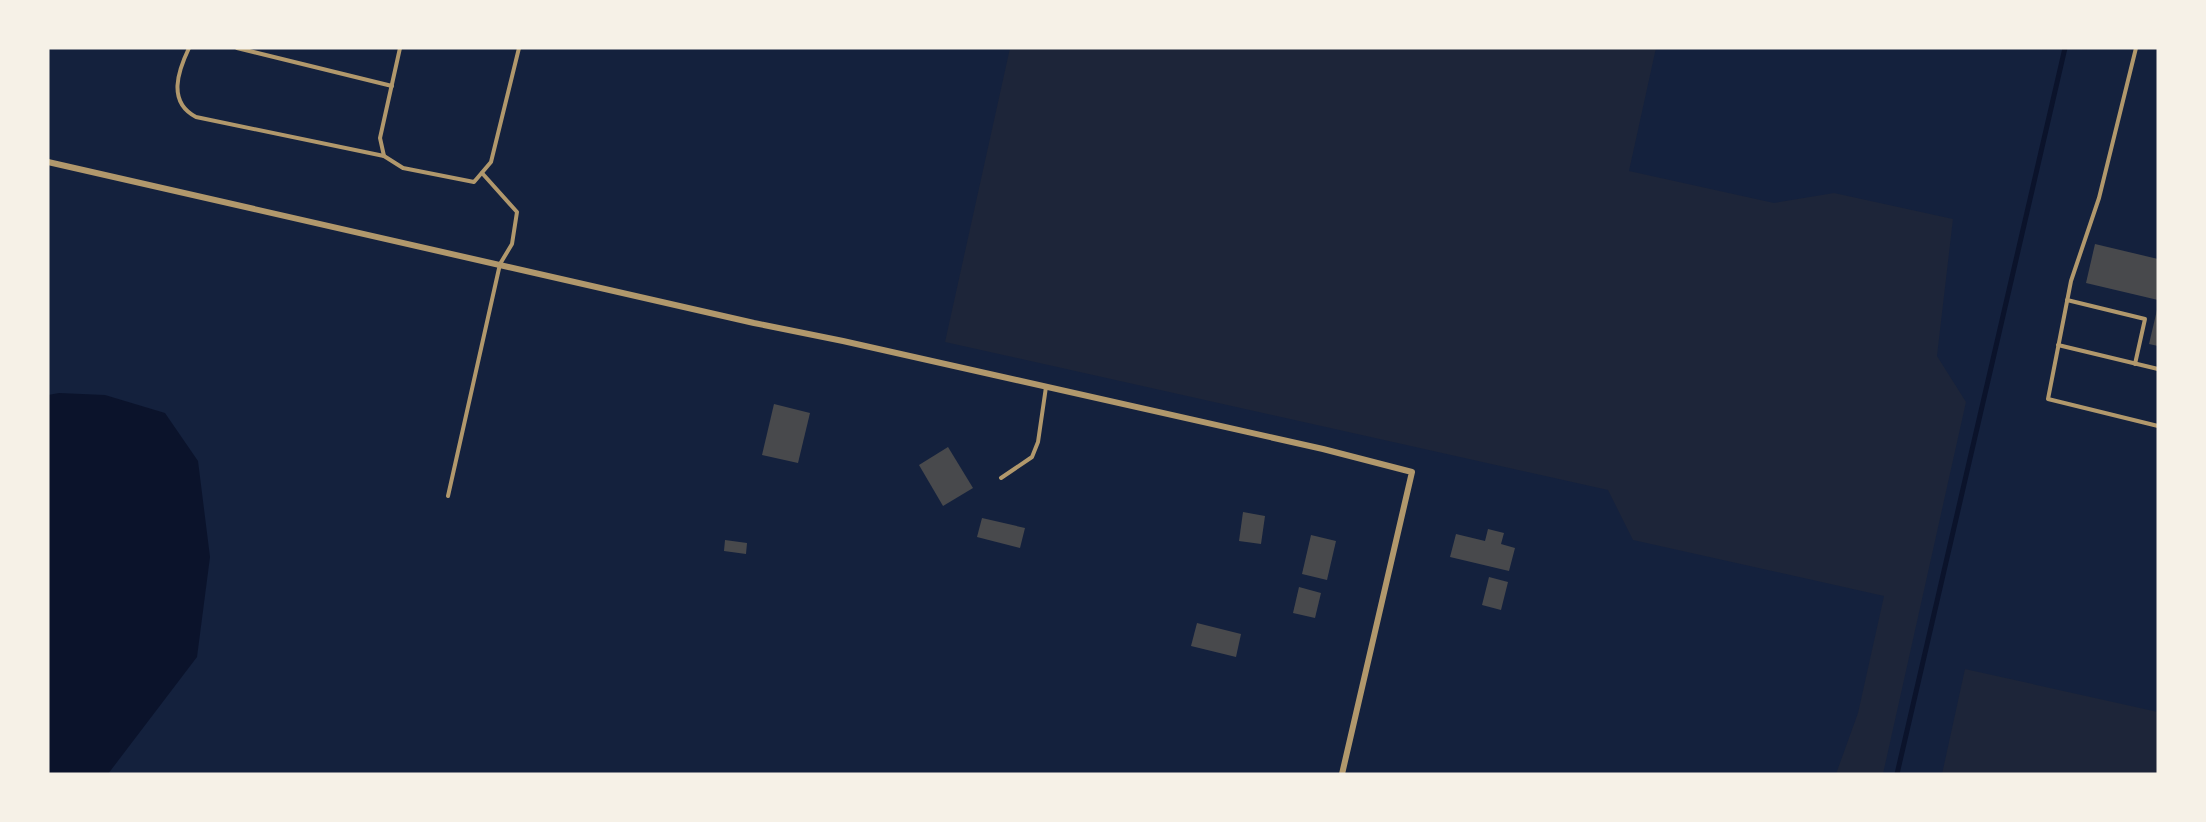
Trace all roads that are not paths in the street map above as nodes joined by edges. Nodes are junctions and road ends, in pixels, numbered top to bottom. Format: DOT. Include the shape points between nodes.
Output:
graph roads {
  1 [pos="189,48"];
  2 [pos="237,48"];
  3 [pos="400,48"];
  4 [pos="519,48"];
  5 [pos="2136,48"];
  6 [pos="392,86"];
  7 [pos="384,156"];
  8 [pos="48,162"];
  9 [pos="482,173"];
  10 [pos="500,264"];
  11 [pos="2067,300"];
  12 [pos="2058,345"];
  13 [pos="2135,364"];
  14 [pos="2158,369"];
  15 [pos="1046,387"];
  16 [pos="2158,426"];
  17 [pos="1001,478"];
  18 [pos="448,496"];
  19 [pos="1342,774"];
  1 -- 7 [label="lane" via="176,87 187,112 196,117"];
  2 -- 6 [label="lane"];
  3 -- 6 [label="lane"];
  4 -- 9 [label="lane" via="491,162"];
  5 -- 11 [label="lane" via="2099,198"];
  6 -- 7 [label="lane" via="380,138"];
  7 -- 9 [label="lane" via="403,168 474,182"];
  8 -- 10 [label="street"];
  9 -- 10 [label="lane" via="517,212 512,244"];
  10 -- 15 [label="street"];
  10 -- 18 [label="lane"];
  11 -- 12 [label="lane"];
  11 -- 13 [label="lane" via="2145,319"];
  12 -- 13 [label="lane"];
  12 -- 16 [label="lane" via="2048,399"];
  13 -- 14 [label="lane"];
  15 -- 17 [label="lane" via="1032,457"];
  15 -- 19 [label="street" via="1412,471"];
}
